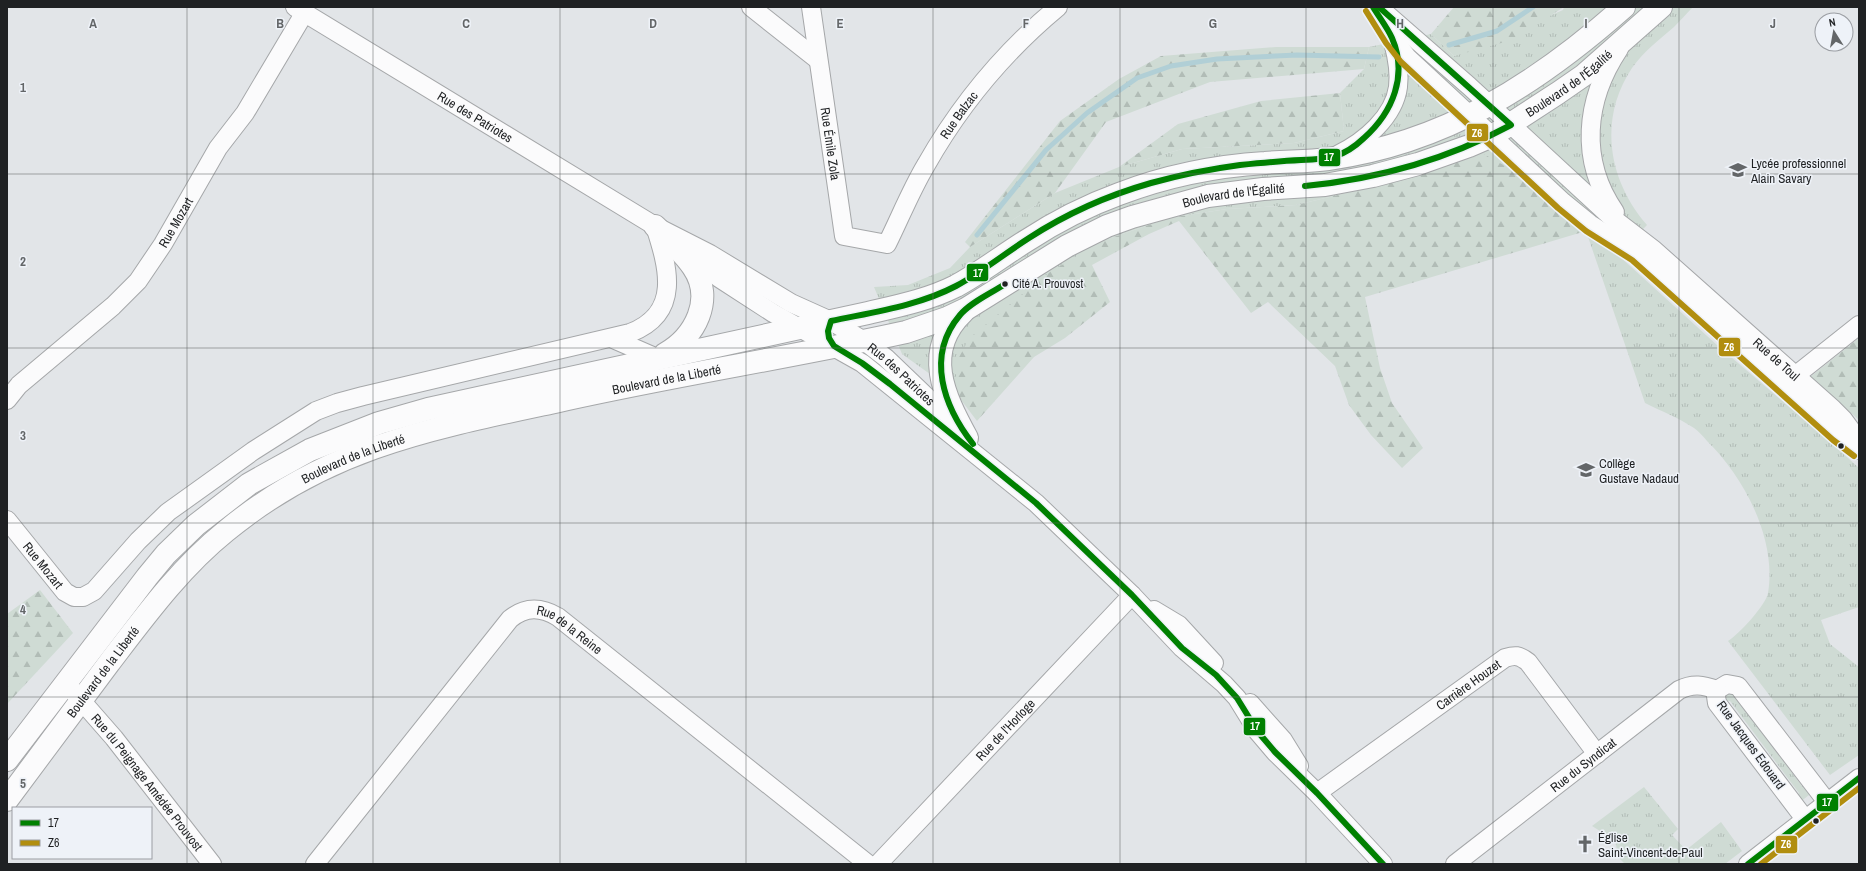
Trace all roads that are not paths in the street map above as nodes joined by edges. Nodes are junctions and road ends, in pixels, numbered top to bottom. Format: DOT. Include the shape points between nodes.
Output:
graph roads {
  1 [pos="751,7"];
  2 [pos="811,7"];
  3 [pos="1058,7"];
  4 [pos="1373,7"];
  5 [pos="1379,7"];
  6 [pos="1624,7"];
  7 [pos="1661,7"];
  8 [pos="300,10"];
  9 [pos="1635,31"];
  10 [pos="1392,39"];
  11 [pos="818,60"];
  12 [pos="1489,105"];
  13 [pos="1470,115"];
  14 [pos="1511,125"];
  15 [pos="1492,136"];
  16 [pos="1327,159"];
  17 [pos="655,226"];
  18 [pos="1634,236"];
  19 [pos="887,244"];
  20 [pos="966,309"];
  21 [pos="831,321"];
  22 [pos="1859,325"];
  23 [pos="798,328"];
  24 [pos="611,338"];
  25 [pos="864,340"];
  26 [pos="834,346"];
  27 [pos="657,358"];
  28 [pos="1789,380"];
  29 [pos="7,400"];
  30 [pos="967,438"];
  31 [pos="1859,441"];
  32 [pos="1859,450"];
  33 [pos="997,470"];
  34 [pos="7,520"];
  35 [pos="1132,595"];
  36 [pos="65,683"];
  37 [pos="1717,690"];
  38 [pos="81,700"];
  39 [pos="1598,754"];
  40 [pos="7,760"];
  41 [pos="1859,778"];
  42 [pos="1317,793"];
  43 [pos="7,800"];
  44 [pos="1827,802"];
  45 [pos="1806,819"];
  46 [pos="212,864"];
  47 [pos="315,864"];
  48 [pos="868,864"];
  49 [pos="878,864"];
  50 [pos="1383,864"];
  51 [pos="1455,864"];
  52 [pos="1748,864"];
  1 -- 11 [label="street"];
  2 -- 11 [label="street, Rue Émile Zola"];
  3 -- 19 [label="street, Rue Balzac" via="998,64 957,116 925,166"];
  4 -- 10 [label="street"];
  5 -- 12 [label="street, Rue de Toul"];
  6 -- 12 [label="main road, Boulevard de l'Égalité" via="1540,75"];
  7 -- 9 [label="main road, Boulevard de l'Égalité"];
  8 -- 17 [label="street, Rue des Patriotes"];
  8 -- 29 [label="street, Rue Mozart" via="245,113 218,148 163,244 138,281 113,306 19,385"];
  9 -- 14 [label="main road, Boulevard de l'Égalité" via="1584,75"];
  9 -- 18 [label="street, Rue de Toul" via="1619,50 1601,81 1591,122 1590,144 1593,165 1606,198"];
  10 -- 13 [label="street, Rue de Toul" via="1424,74"];
  10 -- 16 [label="street" via="1398,59 1399,75 1395,100 1367,136 1351,148"];
  11 -- 19 [label="street, Rue Émile Zola" via="844,236"];
  12 -- 13 [label="main road, Boulevard de l'Égalité"];
  12 -- 14 [label="street, Rue de Toul"];
  13 -- 15 [label="street, Rue de Toul"];
  13 -- 16 [label="main road, Boulevard de l'Égalité" via="1389,146"];
  14 -- 15 [label="main road, Boulevard de l'Égalité"];
  14 -- 18 [label="street, Rue de Toul"];
  15 -- 20 [label="main road, Boulevard de l'Égalité" via="1442,156 1373,176 1325,185 1257,189 1208,196 1138,215 1107,226 1073,243"];
  15 -- 28 [label="street, Rue de Toul" via="1590,224 1637,254"];
  16 -- 21 [label="main road, Boulevard de l'Égalité" via="1216,168 1142,186 1092,205 1053,224 968,279 943,292 907,304"];
  17 -- 21 [label="street, Rue des Patriotes" via="710,254 791,303"];
  17 -- 23 [label="street, Rue des Patriotes" via="719,278"];
  17 -- 24 [label="street" via="667,269 668,283 664,302 647,325"];
  17 -- 27 [label="main road" via="693,267 698,275 702,294 701,314 691,331 676,346"];
  18 -- 28 [label="street, Rue de Toul" via="1654,250"];
  20 -- 25 [label="main road, Boulevard de l'Égalité" via="927,325"];
  20 -- 30 [label="main road" via="946,334 940,361 946,398"];
  21 -- 23 [label="main road, Boulevard de l'Égalité"];
  21 -- 25 [label="street, Rue des Patriotes"];
  21 -- 26 [label="street" via="828,332"];
  22 -- 28 [label="street"];
  23 -- 26 [label="street, Rue des Patriotes"];
  23 -- 27 [label="main road, Boulevard de la Liberté"];
  24 -- 27 [label="street, Boulevard de la Liberté"];
  24 -- 34 [label="street, Rue Mozart" via="364,396 316,411 240,460 168,512 138,541 94,591 83,597 74,597 65,592"];
  25 -- 26 [label="main road, Boulevard de l'Égalité"];
  25 -- 30 [label="street, Rue des Patriotes" via="924,394"];
  26 -- 33 [label="street, Rue des Patriotes" via="862,363"];
  26 -- 38 [label="main road, Boulevard de la Liberté" via="641,382 472,420 387,442 328,465 268,499 204,549 161,596"];
  27 -- 36 [label="main road, Boulevard de la Liberté" via="428,409 379,423 310,450 279,466 249,484 196,525 166,554"];
  28 -- 31 [label="street, Rue de Toul" via="1842,419"];
  28 -- 32 [label="street, Rue de Toul"];
  30 -- 33 [label="street, Rue des Patriotes"];
  33 -- 35 [label="street, Rue des Patriotes" via="1036,503"];
  35 -- 42 [label="street, Rue des Patriotes" via="1182,648 1224,684 1275,752"];
  35 -- 49 [label="street, Rue de l'Horloge"];
  36 -- 38 [label="street, Rue du Peignage Amédée Prouvost"];
  36 -- 40 [label="main road, Boulevard de la Liberté"];
  37 -- 39 [label="street, Rue du Syndicat" via="1698,685 1679,690"];
  37 -- 44 [label="street, Rue Jacques Edouard" via="1727,684 1738,686"];
  37 -- 45 [label="street, Rue Jacques Edouard" via="1717,703"];
  38 -- 43 [label="main road, Boulevard de la Liberté"];
  38 -- 46 [label="street, Rue du Peignage Amédée Prouvost" via="114,738"];
  39 -- 42 [label="street, Carrière Houzet" via="1528,662 1520,656 1513,655 1505,658"];
  39 -- 51 [label="street, Rue du Syndicat"];
  41 -- 44 [label="street"];
  42 -- 50 [label="street, Rue des Patriotes"];
  44 -- 45 [label="street"];
  45 -- 52 [label="street"];
  47 -- 48 [label="street, Rue de la Reine" via="506,624 519,613 536,609 558,617"];
}
